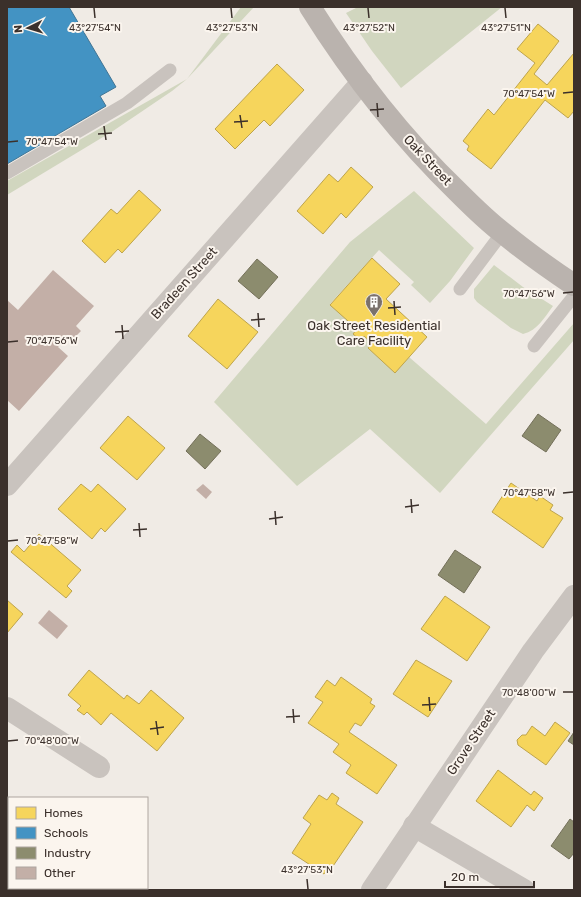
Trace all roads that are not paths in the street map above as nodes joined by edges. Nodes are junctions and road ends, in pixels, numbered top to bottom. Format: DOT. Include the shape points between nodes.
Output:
graph roads {
  1 [pos="310,7"];
  2 [pos="170,70"];
  3 [pos="362,82"];
  4 [pos="7,173"];
  5 [pos="502,233"];
  6 [pos="574,285"];
  7 [pos="460,289"];
  8 [pos="574,296"];
  9 [pos="534,346"];
  10 [pos="7,484"];
  11 [pos="574,596"];
  12 [pos="7,708"];
  13 [pos="99,767"];
  14 [pos="414,826"];
  15 [pos="372,890"];
  16 [pos="524,890"];
  1 -- 3 [label="main road, Oak Street"];
  2 -- 4 [label="lane" via="126,103"];
  3 -- 5 [label="main road, Oak Street" via="430,164"];
  3 -- 10 [label="street, Bradeen Street"];
  5 -- 6 [label="main road, Oak Street"];
  5 -- 7 [label="lane"];
  8 -- 9 [label="lane"];
  11 -- 14 [label="street, Grove Street" via="533,651"];
  12 -- 13 [label="street"];
  14 -- 15 [label="street, Grove Street"];
  14 -- 16 [label="street"];
}
